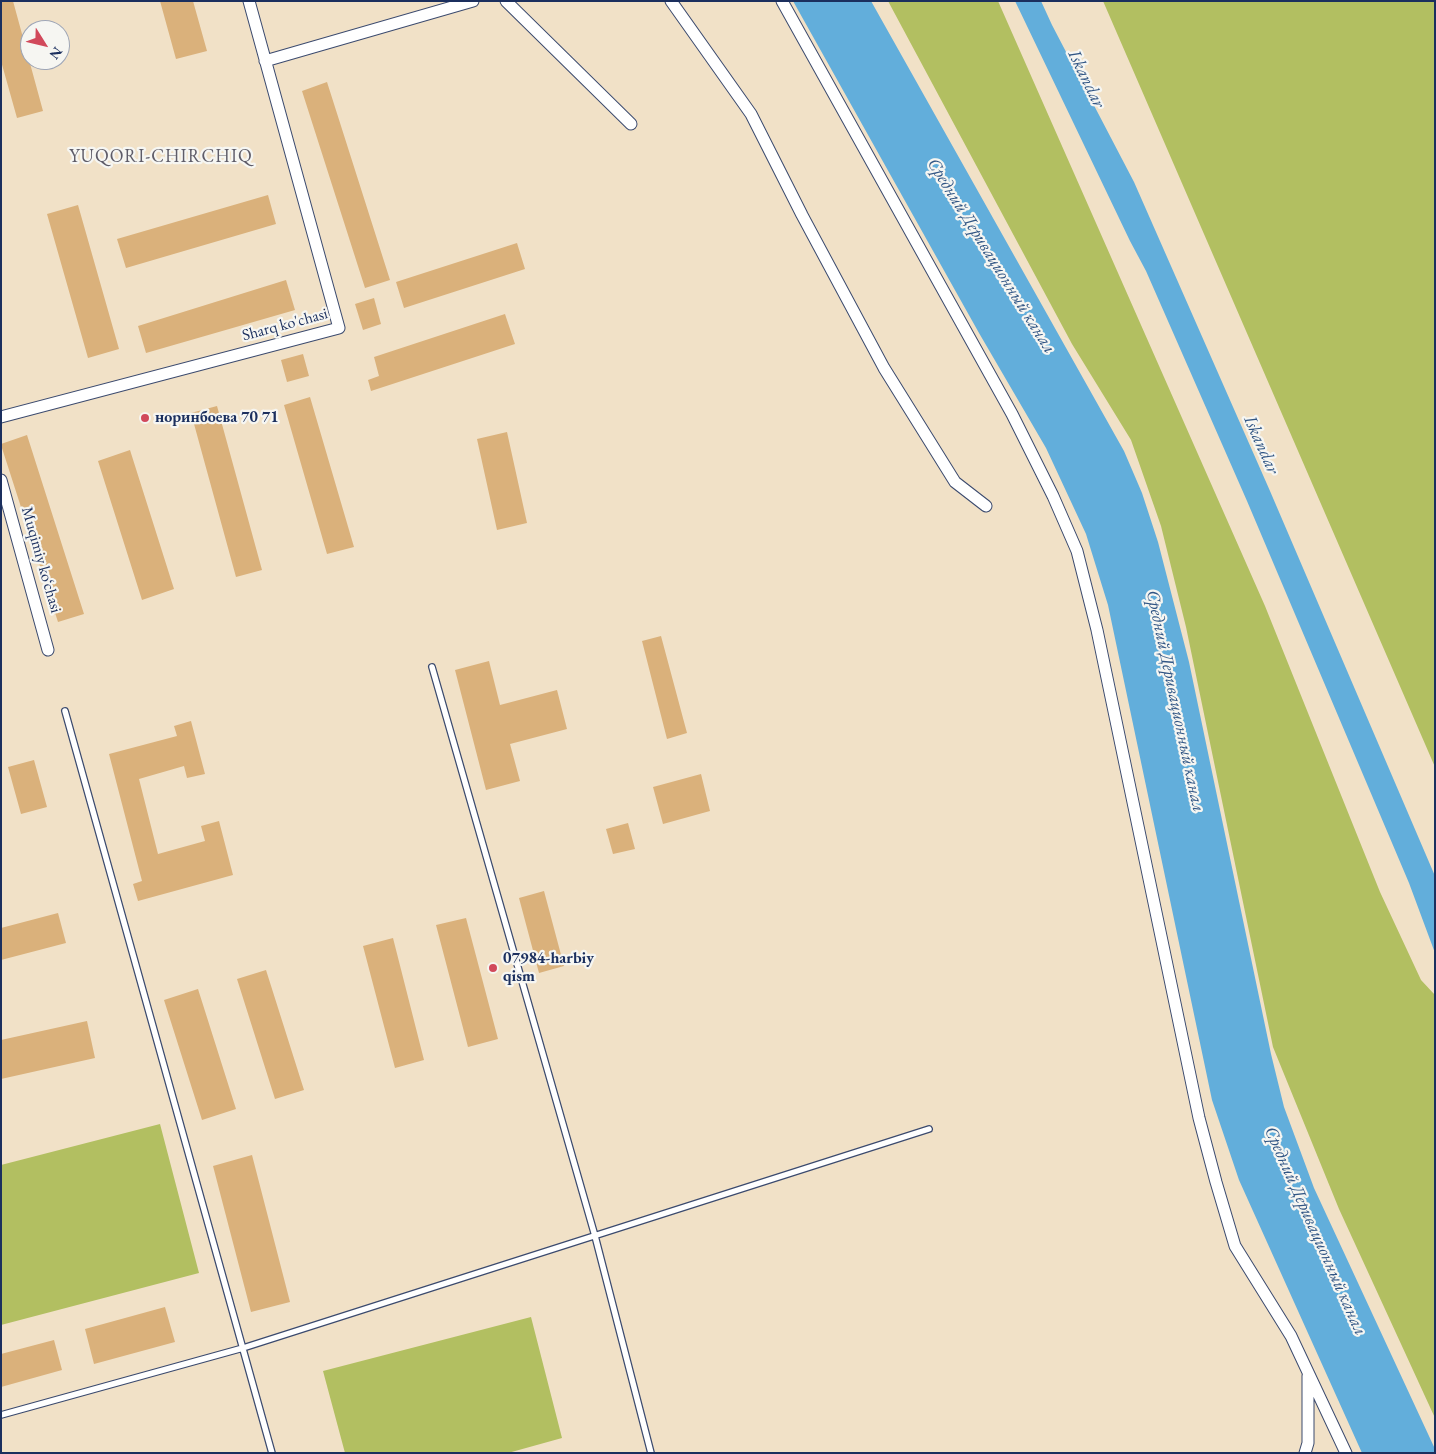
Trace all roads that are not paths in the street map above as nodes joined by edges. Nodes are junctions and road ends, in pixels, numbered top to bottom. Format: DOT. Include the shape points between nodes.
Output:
graph roads {
  1 [pos="249,1"];
  2 [pos="473,1"];
  3 [pos="506,1"];
  4 [pos="671,1"];
  5 [pos="782,1"];
  6 [pos="265,61"];
  7 [pos="631,124"];
  8 [pos="1,417"];
  9 [pos="1,480"];
  10 [pos="986,506"];
  11 [pos="48,650"];
  12 [pos="432,667"];
  13 [pos="66,711"];
  14 [pos="929,1129"];
  15 [pos="595,1236"];
  16 [pos="243,1348"];
  17 [pos="1308,1371"];
  18 [pos="1,1415"];
  19 [pos="272,1453"];
  20 [pos="651,1453"];
  21 [pos="1305,1453"];
  22 [pos="1346,1453"];
  1 -- 6 [label="street, Sharq ko'chasi"];
  2 -- 6 [label="street"];
  3 -- 7 [label="street"];
  4 -- 10 [label="street" via="751,114 890,376 955,482"];
  5 -- 17 [label="street" via="1012,414 1077,551 1097,630 1199,1118 1216,1182 1235,1246 1291,1336"];
  6 -- 8 [label="street, Sharq ko'chasi" via="339,328"];
  9 -- 11 [label="street, Muqimiy ko‘chasi"];
  12 -- 15 [label="lane"];
  13 -- 16 [label="lane"];
  14 -- 15 [label="lane"];
  15 -- 16 [label="lane"];
  15 -- 20 [label="lane"];
  16 -- 18 [label="lane"];
  16 -- 19 [label="lane"];
  17 -- 21 [label="street" via="1308,1443"];
  17 -- 22 [label="street"];
}
